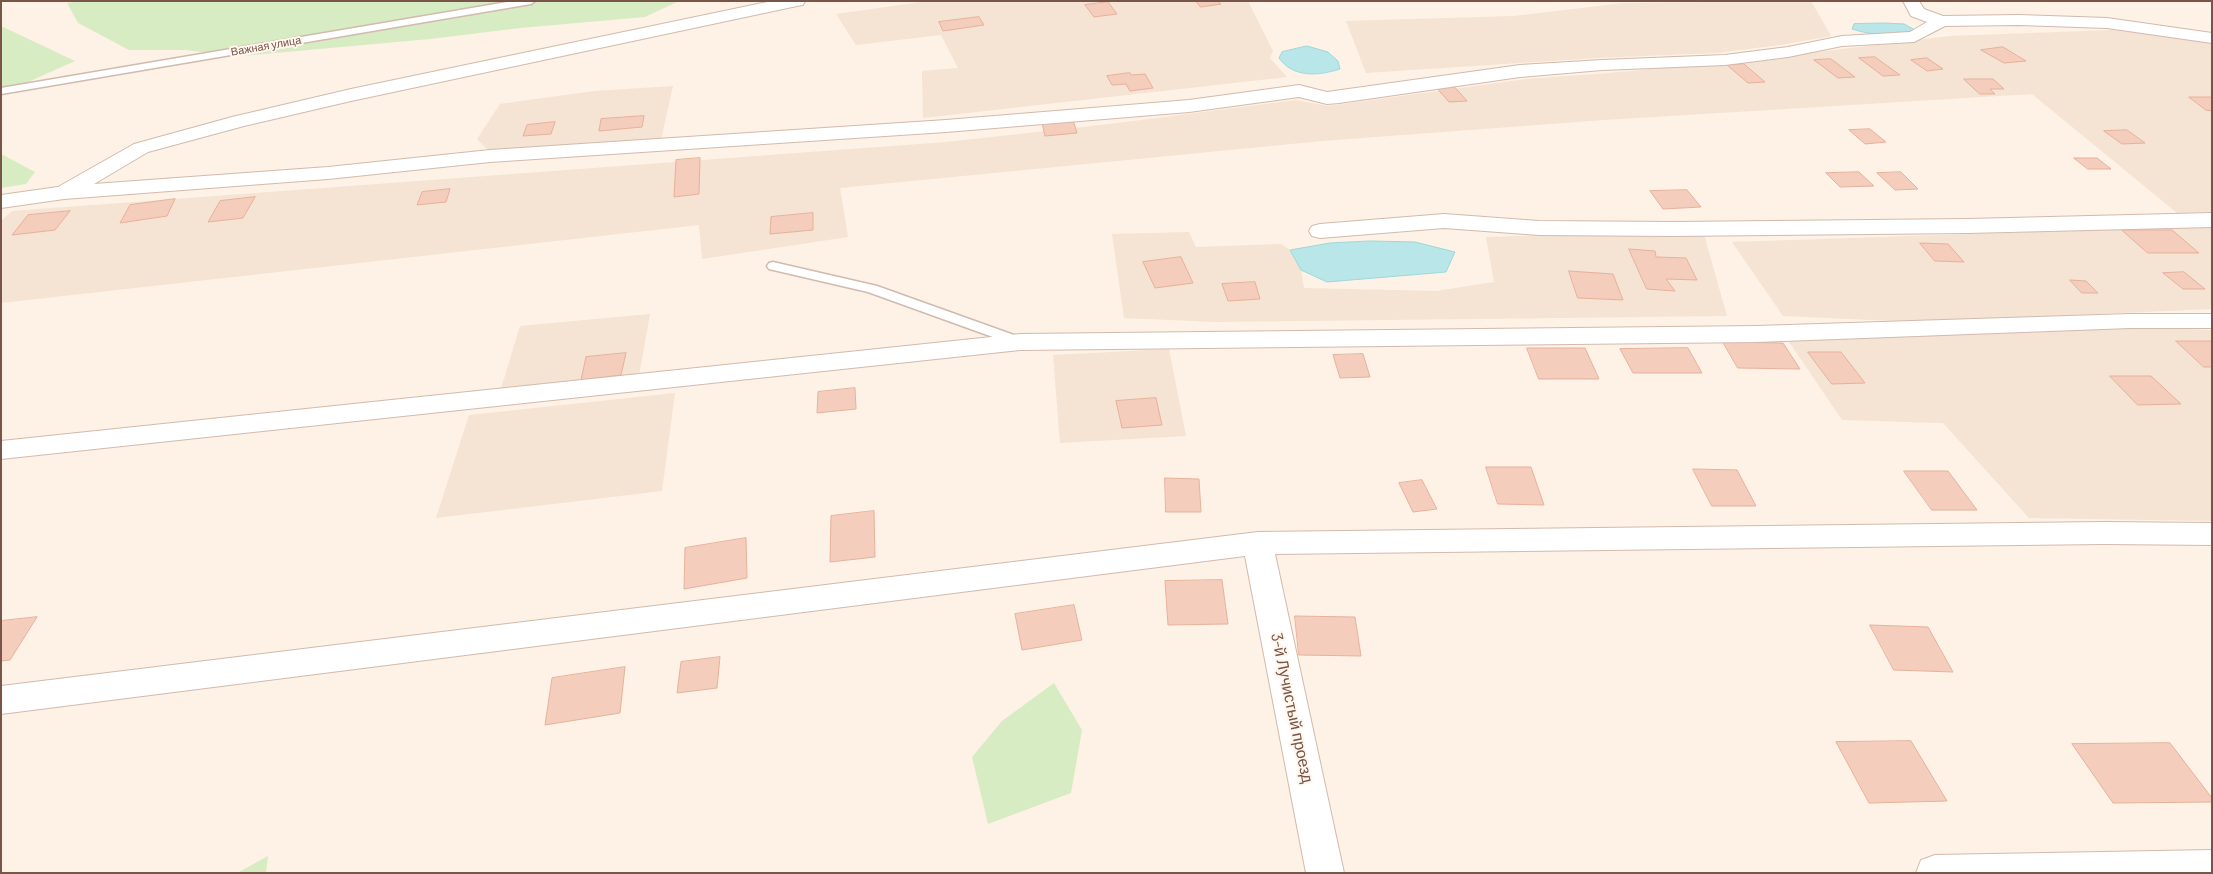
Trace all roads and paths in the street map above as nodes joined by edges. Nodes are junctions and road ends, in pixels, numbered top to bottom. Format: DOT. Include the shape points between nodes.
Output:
graph roads {
  1 [pos="531,1"];
  2 [pos="797,1"];
  3 [pos="1911,1"];
  4 [pos="1941,21"];
  5 [pos="2212,38"];
  6 [pos="1,91"];
  7 [pos="64,193"];
  8 [pos="1,202"];
  9 [pos="2212,220"];
  10 [pos="1320,231"];
  11 [pos="773,266"];
  12 [pos="2212,320"];
  13 [pos="1020,342"];
  14 [pos="1,450"];
  15 [pos="2212,534"];
  16 [pos="1258,543"];
  17 [pos="1,700"];
  18 [pos="2212,868"];
  19 [pos="1325,873"];
  20 [pos="1935,873"];
  1 -- 6 [label="lane, Важная улица"];
  2 -- 7 [label="street" via="351,94 239,121 141,148"];
  3 -- 4 [label="street" via="1917,12"];
  4 -- 5 [label="street" via="2107,24"];
  4 -- 7 [label="street" via="1914,38 1842,41 1725,60 1520,71 1327,98 1298,91 1189,106 946,126 490,156 328,173"];
  7 -- 8 [label="street"];
  9 -- 10 [label="street" via="1684,229 1539,228 1444,221"];
  11 -- 13 [label="lane" via="872,290"];
  12 -- 13 [label="street" via="1757,334"];
  13 -- 14 [label="street"];
  15 -- 16 [label="street"];
  16 -- 17 [label="street"];
  16 -- 19 [label="street, 3-й Лучистый проезд"];
  18 -- 20 [label="street"];
}
